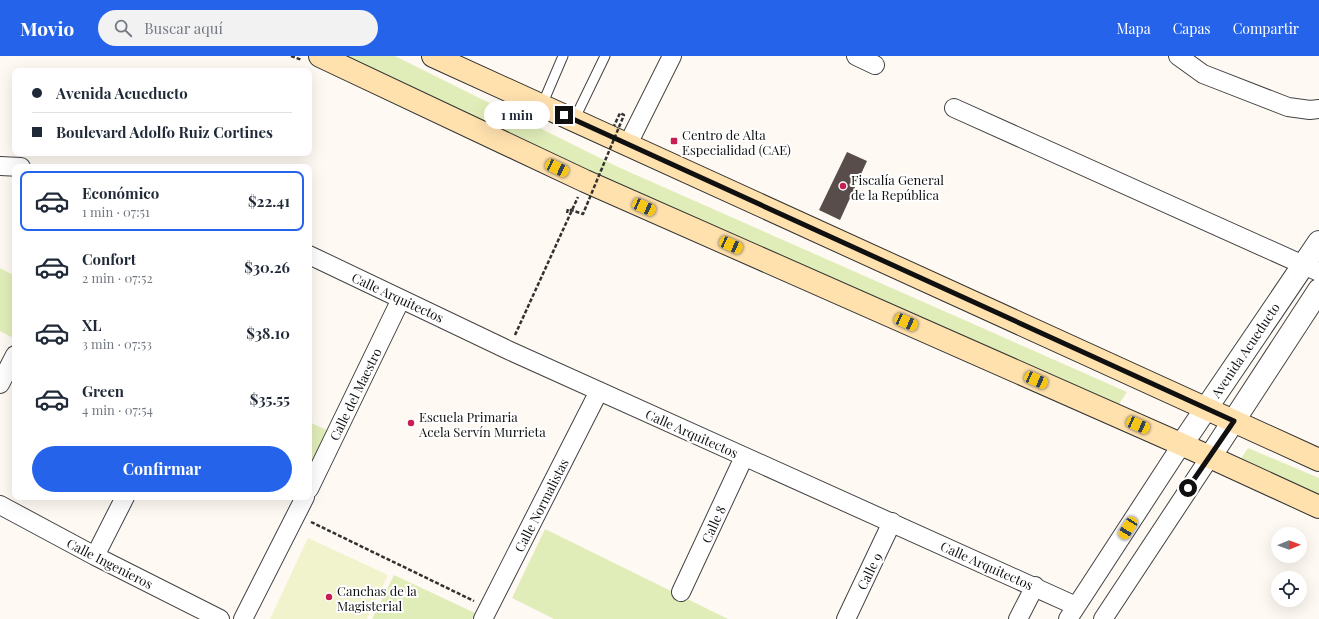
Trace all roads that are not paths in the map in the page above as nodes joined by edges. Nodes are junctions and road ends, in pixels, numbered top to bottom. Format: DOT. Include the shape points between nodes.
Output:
graph roads {
  1 [pos="320,56"];
  2 [pos="433,56"];
  3 [pos="563,56"];
  4 [pos="605,56"];
  5 [pos="672,56"];
  6 [pos="856,56"];
  7 [pos="1178,56"];
  8 [pos="875,65"];
  9 [pos="542,105"];
  10 [pos="954,108"];
  11 [pos="1319,109"];
  12 [pos="574,120"];
  13 [pos="628,144"];
  14 [pos="0,166"];
  15 [pos="12,167"];
  16 [pos="1319,242"];
  17 [pos="312,256"];
  18 [pos="1311,268"];
  19 [pos="1319,290"];
  20 [pos="401,298"];
  21 [pos="12,361"];
  22 [pos="0,384"];
  23 [pos="599,391"];
  24 [pos="1206,408"];
  25 [pos="1234,421"];
  26 [pos="1182,444"];
  27 [pos="744,457"];
  28 [pos="1210,457"];
  29 [pos="1319,460"];
  30 [pos="312,483"];
  31 [pos="123,500"];
  32 [pos="304,500"];
  33 [pos="0,505"];
  34 [pos="1319,507"];
  35 [pos="892,522"];
  36 [pos="95,556"];
  37 [pos="1035,586"];
  38 [pos="681,592"];
  39 [pos="1072,613"];
  40 [pos="486,614"];
  41 [pos="220,619"];
  42 [pos="243,619"];
  43 [pos="846,619"];
  44 [pos="1018,619"];
  45 [pos="1103,619"];
  1 -- 26 [label="main road" via="585,181"];
  2 -- 9 [label="main road"];
  3 -- 9 [label="lane"];
  4 -- 12 [label="lane"];
  5 -- 13 [label="street"];
  6 -- 8 [label="street"];
  7 -- 11 [label="street" via="1204,74 1288,107"];
  9 -- 12 [label="main road"];
  10 -- 18 [label="street"];
  12 -- 13 [label="main road"];
  13 -- 24 [label="main road"];
  14 -- 15 [label="street"];
  16 -- 18 [label="street, Avenida Acueducto"];
  17 -- 20 [label="street, Calle Arquitectos"];
  18 -- 24 [label="street, Avenida Acueducto"];
  19 -- 25 [label="street"];
  20 -- 23 [label="street, Calle Arquitectos"];
  20 -- 30 [label="street, Calle del Maestro"];
  21 -- 22 [label="street"];
  23 -- 27 [label="street, Calle Arquitectos"];
  23 -- 40 [label="street, Calle Normalistas"];
  24 -- 25 [label="main road"];
  24 -- 26 [label="street, Avenida Acueducto"];
  25 -- 28 [label="street"];
  25 -- 29 [label="main road"];
  26 -- 28 [label="main road"];
  26 -- 39 [label="street, Avenida Acueducto"];
  27 -- 35 [label="street, Calle Arquitectos"];
  27 -- 38 [label="street, Calle 8"];
  28 -- 34 [label="main road"];
  28 -- 45 [label="street"];
  31 -- 36 [label="street"];
  32 -- 42 [label="street"];
  33 -- 36 [label="street, Calle Ingenieros"];
  35 -- 37 [label="street, Calle Arquitectos"];
  35 -- 43 [label="street, Calle 9"];
  36 -- 41 [label="street, Calle Ingenieros"];
  37 -- 39 [label="street, Calle Arquitectos"];
  37 -- 44 [label="street"];
}
